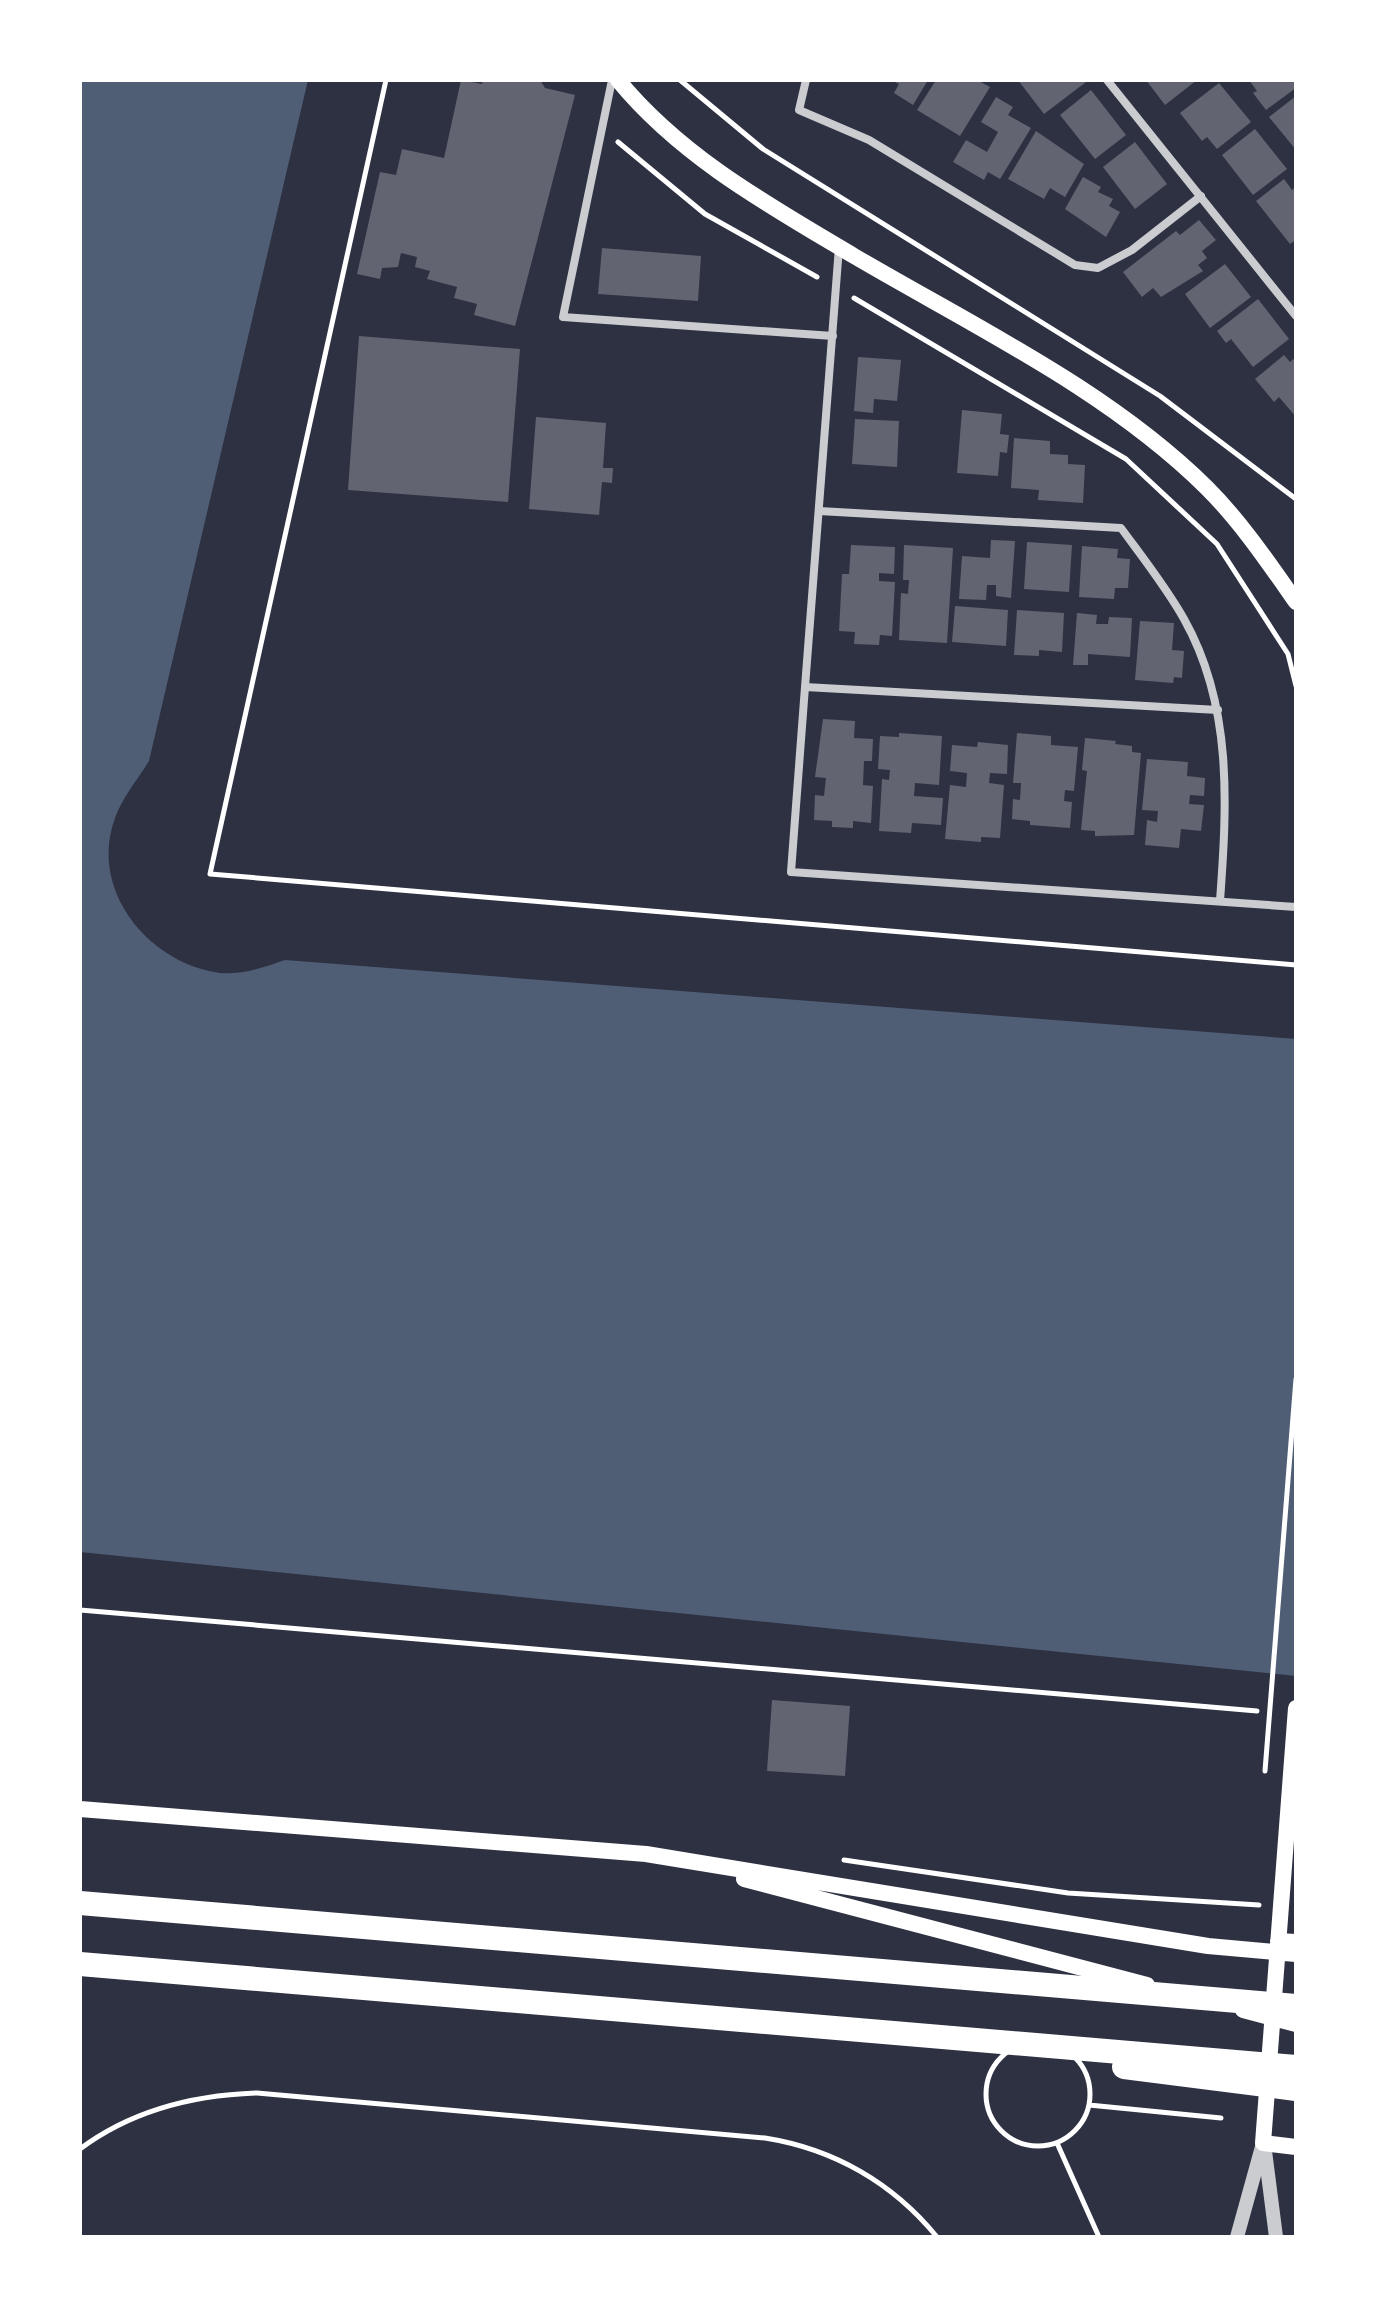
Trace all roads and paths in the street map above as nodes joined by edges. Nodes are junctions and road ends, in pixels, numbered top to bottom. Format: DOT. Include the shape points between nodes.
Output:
graph roads {
  1 [pos="386,80"];
  2 [pos="612,80"];
  3 [pos="618,80"];
  4 [pos="680,80"];
  5 [pos="806,80"];
  6 [pos="1107,80"];
  7 [pos="602,128"];
  8 [pos="1201,196"];
  9 [pos="839,247"];
  10 [pos="836,288"];
  11 [pos="1296,316"];
  12 [pos="833,336"];
  13 [pos="1296,499"];
  14 [pos="819,511"];
  15 [pos="1296,602"];
  16 [pos="1296,686"];
  17 [pos="805,687"];
  18 [pos="1218,710"];
  19 [pos="1220,901"];
  20 [pos="1296,907"];
  21 [pos="1296,965"];
  22 [pos="1296,1379"];
  23 [pos="80,1610"];
  24 [pos="1296,1708"];
  25 [pos="1257,1711"];
  26 [pos="1265,1771"];
  27 [pos="80,1809"];
  28 [pos="646,1854"];
  29 [pos="80,1903"];
  30 [pos="1278,1941"];
  31 [pos="1296,1942"];
  32 [pos="1296,1954"];
  33 [pos="80,1964"];
  34 [pos="1296,2006"];
  35 [pos="1296,2024"];
  36 [pos="975,2041"];
  37 [pos="1296,2067"];
  38 [pos="1296,2089"];
  39 [pos="1089,2105"];
  40 [pos="1221,2118"];
  41 [pos="1057,2143"];
  42 [pos="1263,2143"];
  43 [pos="1296,2147"];
  44 [pos="80,2149"];
  45 [pos="937,2237"];
  46 [pos="1099,2237"];
  47 [pos="1237,2237"];
  48 [pos="1276,2237"];
  1 -- 21 [label="path" via="210,874"];
  2 -- 7 [label="street"];
  3 -- 9 [label="main road" via="685,147"];
  4 -- 13 [label="path" via="763,149 1160,396"];
  5 -- 8 [label="street" via="799,110 869,140 1075,265 1098,268 1132,250"];
  6 -- 8 [label="street"];
  7 -- 10 [label="path" via="705,214"];
  7 -- 12 [label="street" via="563,317"];
  8 -- 11 [label="street"];
  9 -- 10 [label="street"];
  9 -- 15 [label="main road" via="1056,374 1128,423 1206,487 1252,538"];
  10 -- 12 [label="street"];
  10 -- 16 [label="path" via="1126,459 1217,544 1288,654"];
  12 -- 14 [label="street"];
  14 -- 17 [label="street"];
  14 -- 18 [label="street" via="1121,528 1185,620"];
  17 -- 18 [label="street"];
  17 -- 19 [label="street" via="791,872"];
  18 -- 19 [label="street" via="1226,791"];
  19 -- 20 [label="street"];
  22 -- 26 [label="path"];
  23 -- 25 [label="path"];
  24 -- 30 [label="main road"];
  27 -- 28 [label="main road"];
  28 -- 32 [label="main road" via="1208,1946"];
  28 -- 35 [label="main road"];
  29 -- 34 [label="highway"];
  30 -- 31 [label="main road"];
  30 -- 42 [label="main road"];
  33 -- 36 [label="highway"];
  36 -- 37 [label="highway"];
  36 -- 38 [label="highway" via="1181,2077"];
  39 -- 40 [label="path"];
  39 -- 41 [label="path" via="1074,2132"];
  39 -- 41 [label="path" via="1087,2075 1068,2051 1039,2041 1001,2056 985,2093 994,2122 1008,2137 1027,2145"];
  41 -- 46 [label="path"];
  42 -- 43 [label="main road"];
  42 -- 47 [label="street"];
  42 -- 48 [label="street"];
  44 -- 45 [label="path" via="167,2106 257,2093 756,2137 820,2152 871,2177"];
}
